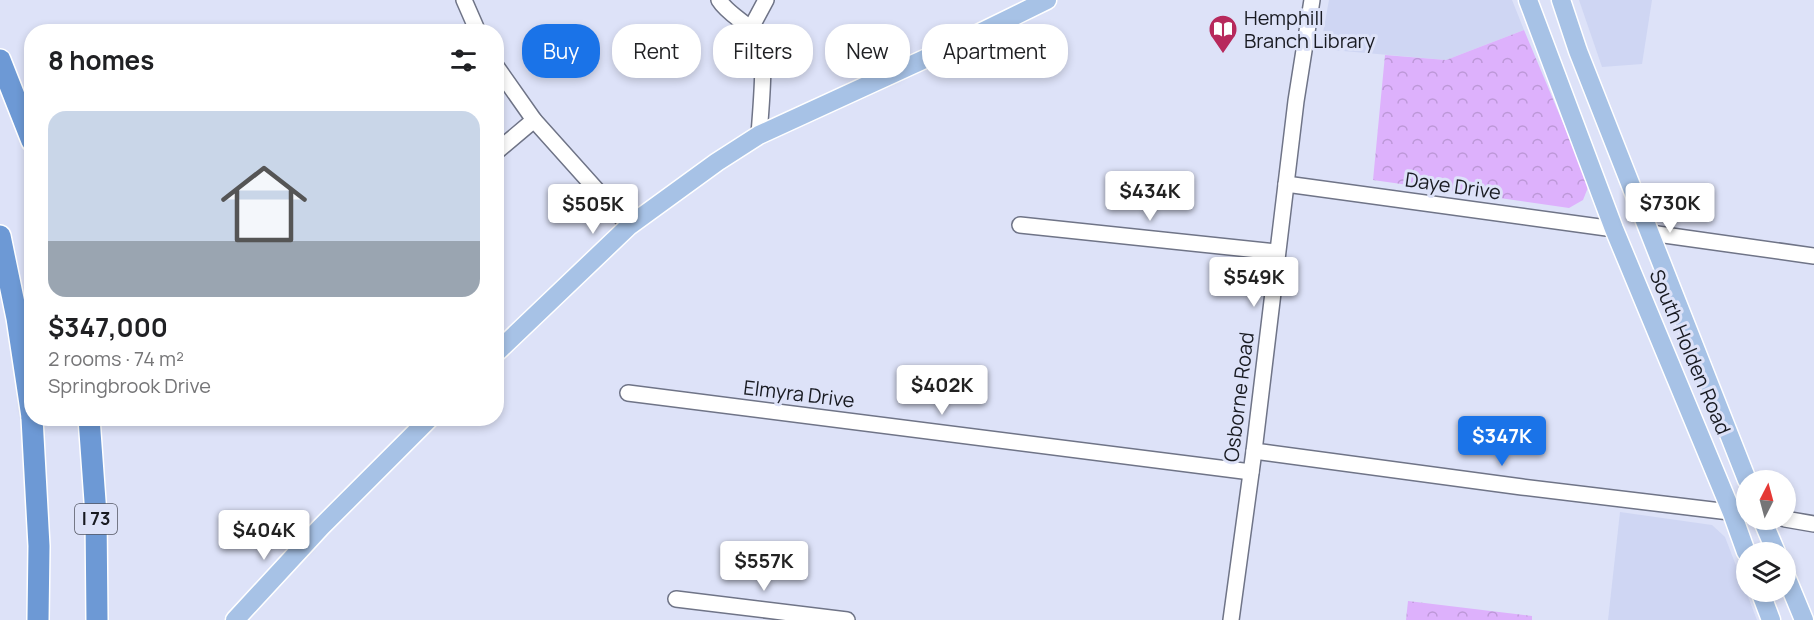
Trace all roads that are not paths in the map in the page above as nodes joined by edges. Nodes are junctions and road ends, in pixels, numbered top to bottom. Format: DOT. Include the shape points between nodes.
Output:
graph roads {
  1 [pos="464,0"];
  2 [pos="719,0"];
  3 [pos="766,0"];
  4 [pos="1047,0"];
  5 [pos="1312,0"];
  6 [pos="1528,0"];
  7 [pos="1561,0"];
  8 [pos="474,24"];
  9 [pos="745,24"];
  10 [pos="753,24"];
  11 [pos="0,60"];
  12 [pos="504,77"];
  13 [pos="762,78"];
  14 [pos="534,120"];
  15 [pos="24,121"];
  16 [pos="759,135"];
  17 [pos="504,145"];
  18 [pos="1287,184"];
  19 [pos="1020,225"];
  20 [pos="628,226"];
  21 [pos="1614,229"];
  22 [pos="1650,233"];
  23 [pos="0,236"];
  24 [pos="1277,252"];
  25 [pos="1814,256"];
  26 [pos="504,345"];
  27 [pos="24,365"];
  28 [pos="628,393"];
  29 [pos="32,426"];
  30 [pos="90,426"];
  31 [pos="422,426"];
  32 [pos="1254,451"];
  33 [pos="1743,470"];
  34 [pos="1251,472"];
  35 [pos="1736,506"];
  36 [pos="1736,513"];
  37 [pos="1796,521"];
  38 [pos="1814,524"];
  39 [pos="676,599"];
  40 [pos="1796,601"];
  41 [pos="1764,602"];
  42 [pos="750,613"];
  43 [pos="38,620"];
  44 [pos="98,620"];
  45 [pos="235,620"];
  46 [pos="847,620"];
  47 [pos="1231,620"];
  48 [pos="1771,620"];
  49 [pos="1804,620"];
  1 -- 8 [label="street"];
  2 -- 9 [label="street"];
  3 -- 10 [label="street"];
  4 -- 16 [label="main road"];
  5 -- 18 [label="street, Osborne Road"];
  6 -- 21 [label="main road, South Holden Road"];
  7 -- 22 [label="main road, South Holden Road"];
  11 -- 15 [label="highway"];
  12 -- 14 [label="street"];
  13 -- 16 [label="street"];
  14 -- 17 [label="street"];
  14 -- 20 [label="street"];
  16 -- 20 [label="main road"];
  18 -- 21 [label="street, Daye Drive"];
  18 -- 24 [label="street, Osborne Road"];
  19 -- 24 [label="street"];
  20 -- 26 [label="main road"];
  21 -- 35 [label="main road, South Holden Road"];
  22 -- 25 [label="street"];
  22 -- 33 [label="main road, South Holden Road"];
  23 -- 27 [label="highway"];
  24 -- 32 [label="street, Osborne Road"];
  28 -- 34 [label="street, Elmyra Drive"];
  29 -- 43 [label="highway" via="39,546"];
  30 -- 44 [label="highway, I 73"];
  31 -- 45 [label="main road"];
  32 -- 34 [label="street, Osborne Road"];
  32 -- 36 [label="street"];
  34 -- 47 [label="street, Osborne Road"];
  37 -- 38 [label="street"];
  39 -- 42 [label="street"];
  40 -- 49 [label="main road"];
  41 -- 48 [label="main road"];
  42 -- 46 [label="street"];
}
